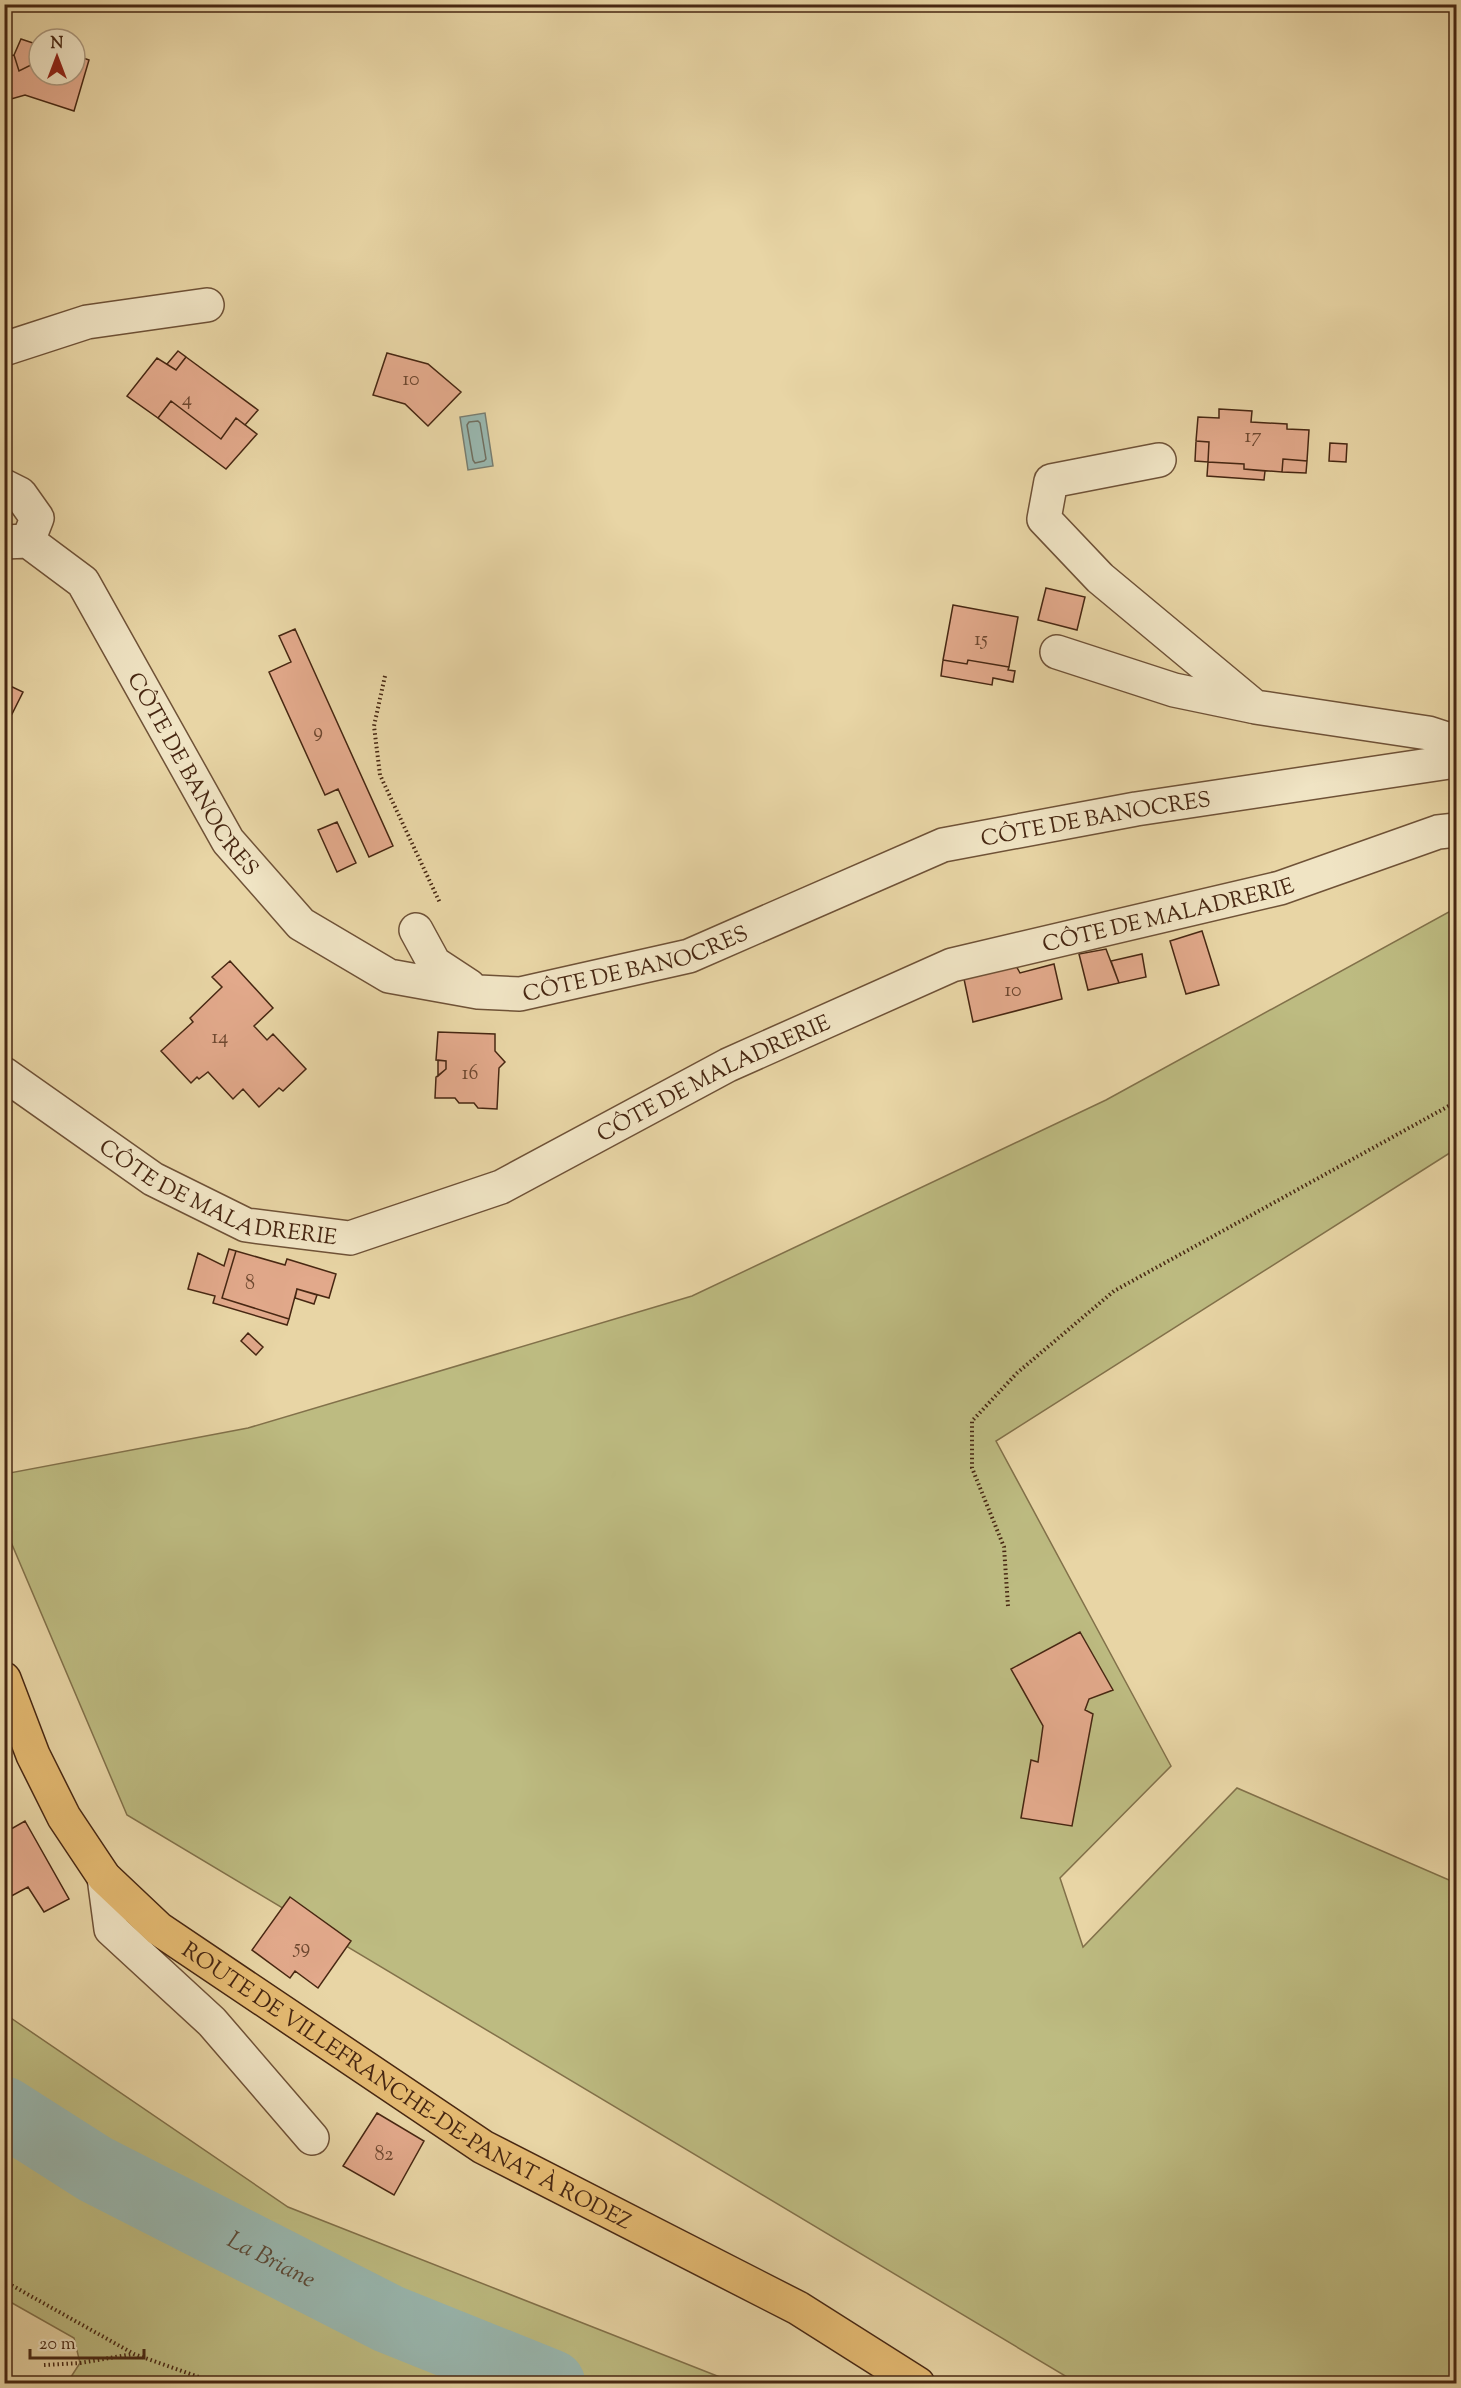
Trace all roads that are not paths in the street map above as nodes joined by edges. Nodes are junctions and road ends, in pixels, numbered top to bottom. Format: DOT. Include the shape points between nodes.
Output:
graph roads {
  1 [pos="207,305"];
  2 [pos="4,349"];
  3 [pos="1159,460"];
  4 [pos="4,486"];
  5 [pos="16,542"];
  6 [pos="1057,652"];
  7 [pos="1255,707"];
  8 [pos="1456,742"];
  9 [pos="1456,761"];
  10 [pos="1456,830"];
  11 [pos="416,930"];
  12 [pos="478,992"];
  13 [pos="4,1074"];
  14 [pos="4,1679"];
  15 [pos="104,1877"];
  16 [pos="312,2138"];
  17 [pos="918,2384"];
  1 -- 2 [label="street" via="87,322"];
  3 -- 7 [label="street" via="1051,481 1044,519 1100,578"];
  4 -- 5 [label="street" via="20,494 37,518"];
  5 -- 12 [label="street, CÔTE DE BANOCRES" via="83,582 228,841 301,924 389,976"];
  6 -- 7 [label="street" via="1174,690"];
  7 -- 8 [label="street" via="1428,733"];
  9 -- 12 [label="street, CÔTE DE BANOCRES" via="1136,809 943,845 690,956 520,994"];
  10 -- 13 [label="street, CÔTE DE MALADRERIE" via="1438,832 1280,888 952,965 728,1065 501,1187 350,1238 246,1225 153,1179"];
  11 -- 12 [label="street" via="434,963"];
  14 -- 15 [label="main road, ROUTE DE VILLEFRANCHE-DE-PANAT À RODEZ" via="33,1755 64,1817"];
  15 -- 16 [label="street" via="111,1929 213,2022"];
  15 -- 17 [label="main road, ROUTE DE VILLEFRANCHE-DE-PANAT À RODEZ" via="159,1929 483,2147 798,2308"];
}
